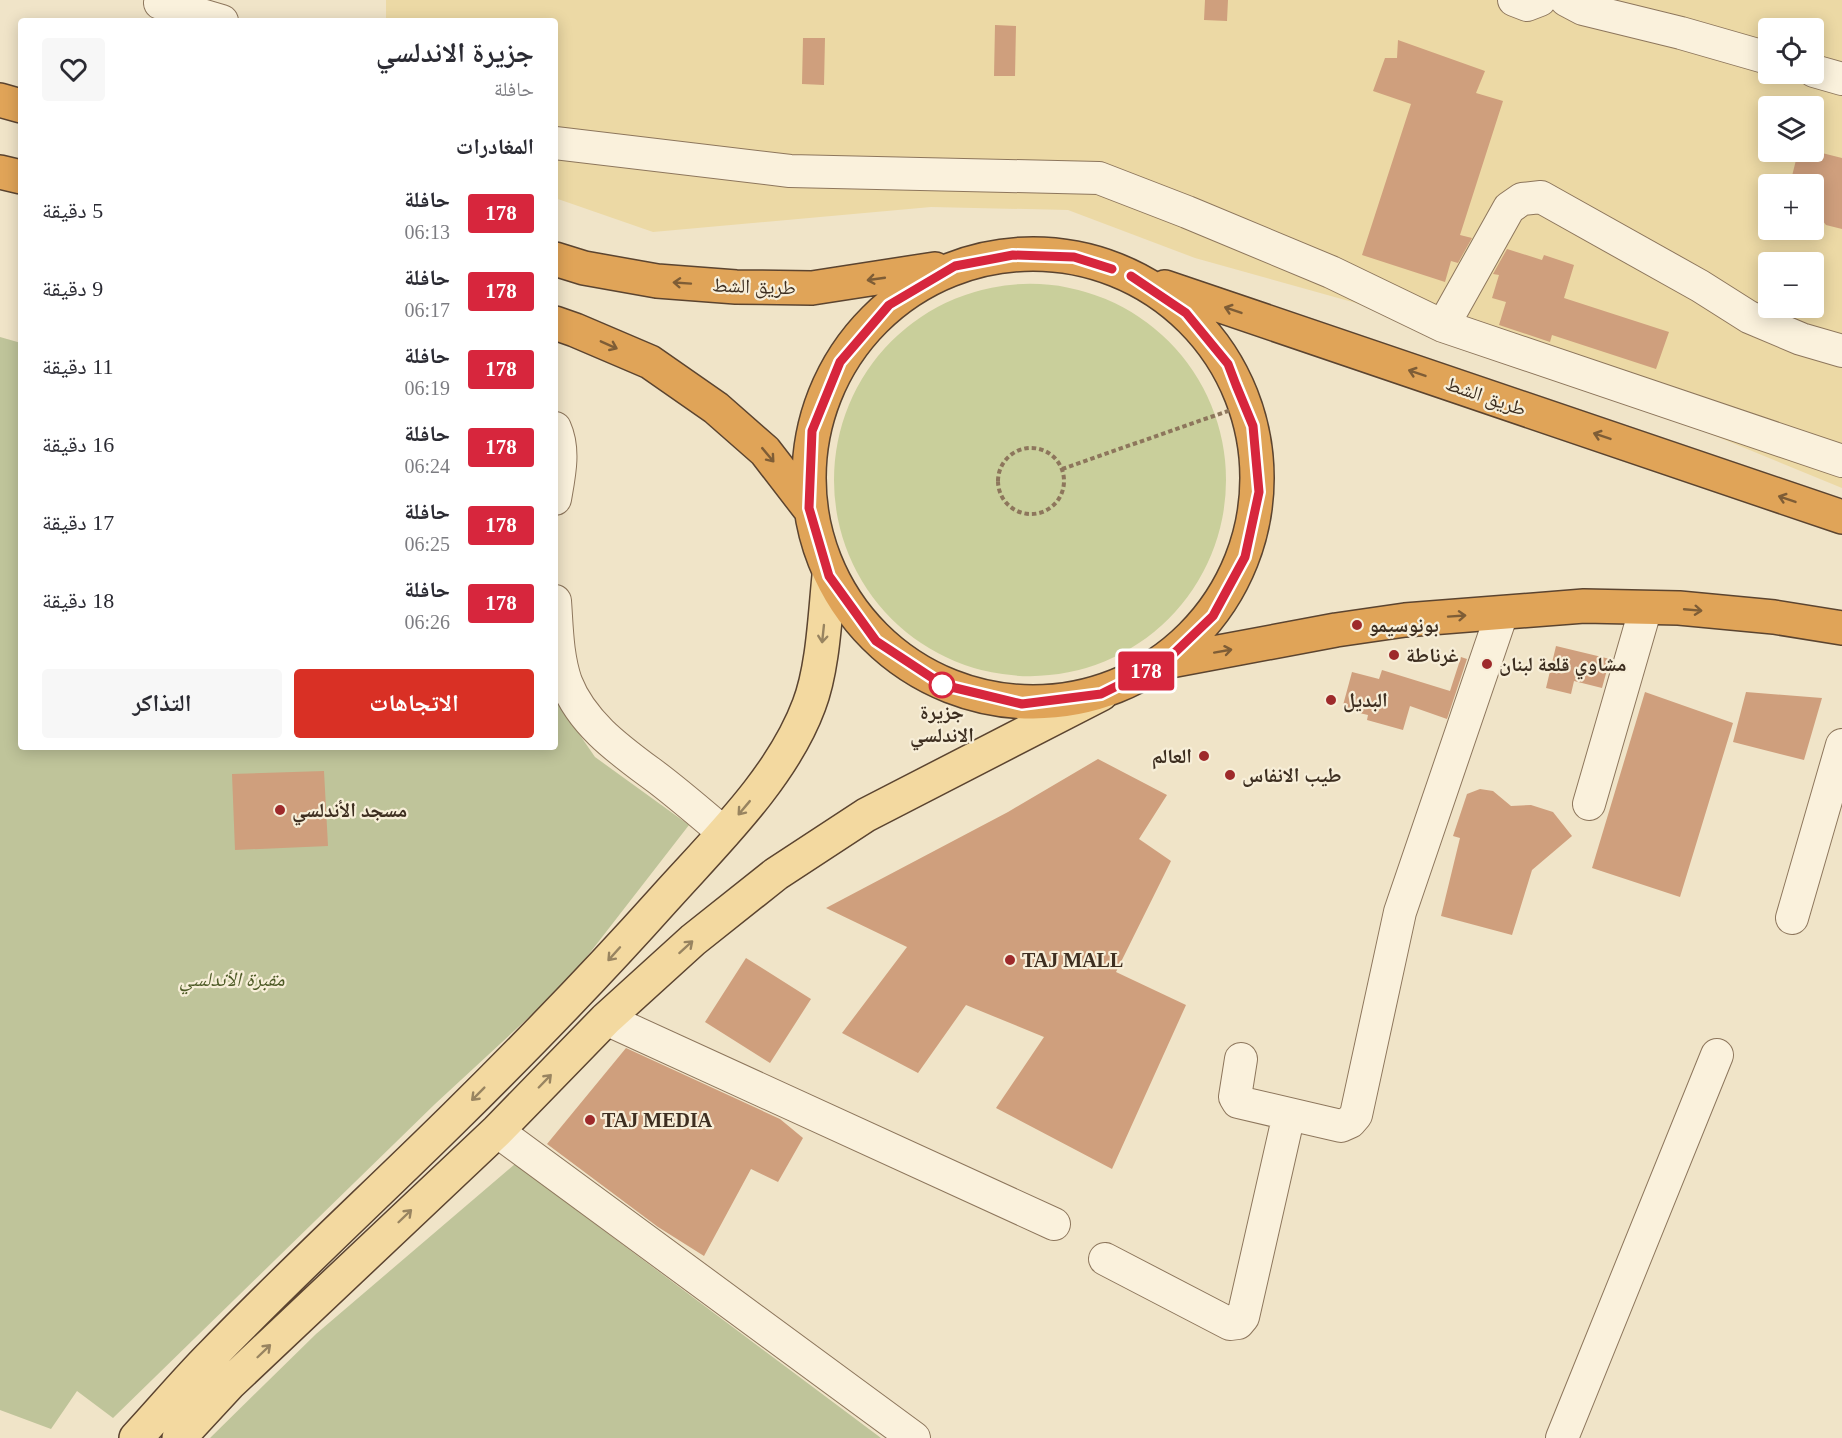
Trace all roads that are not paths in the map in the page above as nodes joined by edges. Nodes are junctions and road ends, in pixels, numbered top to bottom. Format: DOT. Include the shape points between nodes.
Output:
graph roads {
  1 [pos="1514,0"];
  2 [pos="1540,0"];
  3 [pos="1566,0"];
  4 [pos="158,12"];
  5 [pos="201,18"];
  6 [pos="1758,55"];
  7 [pos="1824,74"];
  8 [pos="1842,79"];
  9 [pos="0,100"];
  10 [pos="18,105"];
  11 [pos="558,143"];
  12 [pos="0,172"];
  13 [pos="18,176"];
  14 [pos="558,260"];
  15 [pos="955,266"];
  16 [pos="1131,276"];
  17 [pos="558,324"];
  18 [pos="1443,326"];
  19 [pos="1842,351"];
  20 [pos="558,435"];
  21 [pos="1842,461"];
  22 [pos="558,480"];
  23 [pos="809,508"];
  24 [pos="1842,518"];
  25 [pos="829,576"];
  26 [pos="1646,607"];
  27 [pos="1502,613"];
  28 [pos="1842,628"];
  29 [pos="558,637"];
  30 [pos="1165,662"];
  31 [pos="1101,694"];
  32 [pos="1842,745"];
  33 [pos="1589,804"];
  34 [pos="724,833"];
  35 [pos="1792,918"];
  36 [pos="606,1019"];
  37 [pos="1718,1055"];
  38 [pos="1241,1059"];
  39 [pos="1289,1114"];
  40 [pos="497,1131"];
  41 [pos="1054,1224"];
  42 [pos="1105,1259"];
  43 [pos="212,1354"];
  44 [pos="229,1384"];
  45 [pos="136,1438"];
  46 [pos="179,1438"];
  47 [pos="914,1438"];
  48 [pos="1562,1438"];
  1 -- 2 [label="street" via="1527,5"];
  3 -- 6 [label="street" via="1583,9"];
  4 -- 5 [label="street"];
  7 -- 8 [label="street"];
  9 -- 10 [label="highway"];
  11 -- 18 [label="street" via="790,171 1099,178 1331,272"];
  12 -- 13 [label="highway"];
  15 -- 14 [label="highway, طريق الشط, one-way" via="812,288 779,288 657,281"];
  15 -- 16 [label="highway" via="1013,255 1074,257"];
  15 -- 23 [label="highway" via="889,305 840,362 812,431"];
  24 -- 16 [label="highway, طريق الشط, one-way"];
  16 -- 30 [label="highway" via="1186,313 1228,364 1253,426 1259,492 1245,557 1213,616"];
  17 -- 23 [label="highway, one-way" via="650,362 716,408 765,451"];
  18 -- 19 [label="street" via="1509,208 1522,199 1541,197 1749,317"];
  18 -- 21 [label="street"];
  20 -- 22 [label="street"];
  23 -- 25 [label="highway"];
  25 -- 31 [label="highway" via="876,641 943,685 1022,704"];
  25 -- 34 [label="main road, one-way" via="821,655 810,704 786,752"];
  26 -- 27 [label="highway" via="1584,606"];
  26 -- 28 [label="highway, one-way" via="1774,617"];
  26 -- 33 [label="street"];
  30 -- 27 [label="highway, one-way" via="1382,624"];
  27 -- 39 [label="street" via="1400,912 1356,1115 1341,1126"];
  29 -- 34 [label="street" via="567,683 586,717 599,732"];
  30 -- 31 [label="highway"];
  36 -- 31 [label="main road, one-way" via="693,940 776,874 866,815"];
  32 -- 35 [label="street"];
  34 -- 43 [label="main road, one-way" via="579,992"];
  40 -- 36 [label="main road, one-way"];
  36 -- 41 [label="street"];
  37 -- 48 [label="street"];
  38 -- 39 [label="street" via="1238,1102"];
  39 -- 42 [label="street" via="1243,1317 1238,1323 1230,1324"];
  44 -- 40 [label="main road, one-way"];
  40 -- 47 [label="street"];
  43 -- 44 [label="main road"];
  43 -- 45 [label="main road"];
  44 -- 46 [label="main road"];
}
